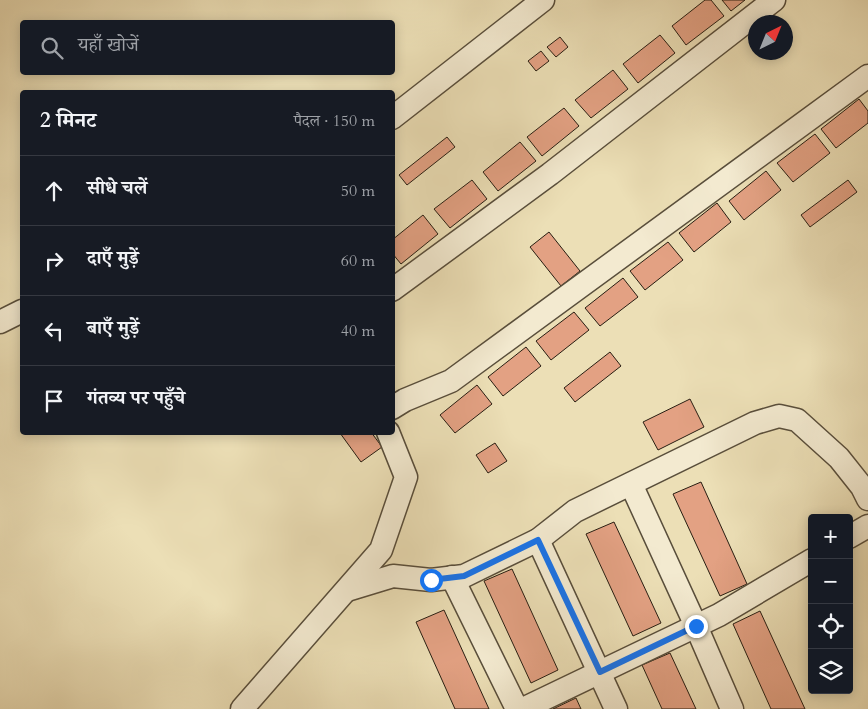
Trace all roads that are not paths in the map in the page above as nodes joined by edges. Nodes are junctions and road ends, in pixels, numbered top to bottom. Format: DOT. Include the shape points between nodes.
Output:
graph roads {
  1 [pos="543,0"];
  2 [pos="774,0"];
  3 [pos="868,76"];
  4 [pos="395,116"];
  5 [pos="395,288"];
  6 [pos="20,312"];
  7 [pos="0,322"];
  8 [pos="395,406"];
  9 [pos="389,435"];
  10 [pos="631,484"];
  11 [pos="868,499"];
  12 [pos="868,526"];
  13 [pos="853,535"];
  14 [pos="538,540"];
  15 [pos="808,562"];
  16 [pos="452,577"];
  17 [pos="347,590"];
  18 [pos="696,626"];
  19 [pos="600,672"];
  20 [pos="242,709"];
  21 [pos="517,709"];
  22 [pos="523,709"];
  23 [pos="616,709"];
  24 [pos="732,709"];
  1 -- 4 [label="street"];
  2 -- 5 [label="street" via="550,174"];
  3 -- 8 [label="street" via="451,381"];
  6 -- 7 [label="street"];
  9 -- 17 [label="street" via="406,477 381,550"];
  10 -- 11 [label="street" via="755,423 779,416 797,420 839,458"];
  10 -- 14 [label="street" via="574,511"];
  10 -- 18 [label="street"];
  12 -- 13 [label="street"];
  14 -- 16 [label="street" via="464,576"];
  14 -- 19 [label="street"];
  15 -- 18 [label="street"];
  16 -- 17 [label="street" via="431,580 393,576"];
  16 -- 21 [label="street"];
  17 -- 20 [label="street"];
  18 -- 19 [label="street"];
  18 -- 24 [label="street"];
  19 -- 22 [label="street"];
  19 -- 23 [label="street"];
}
